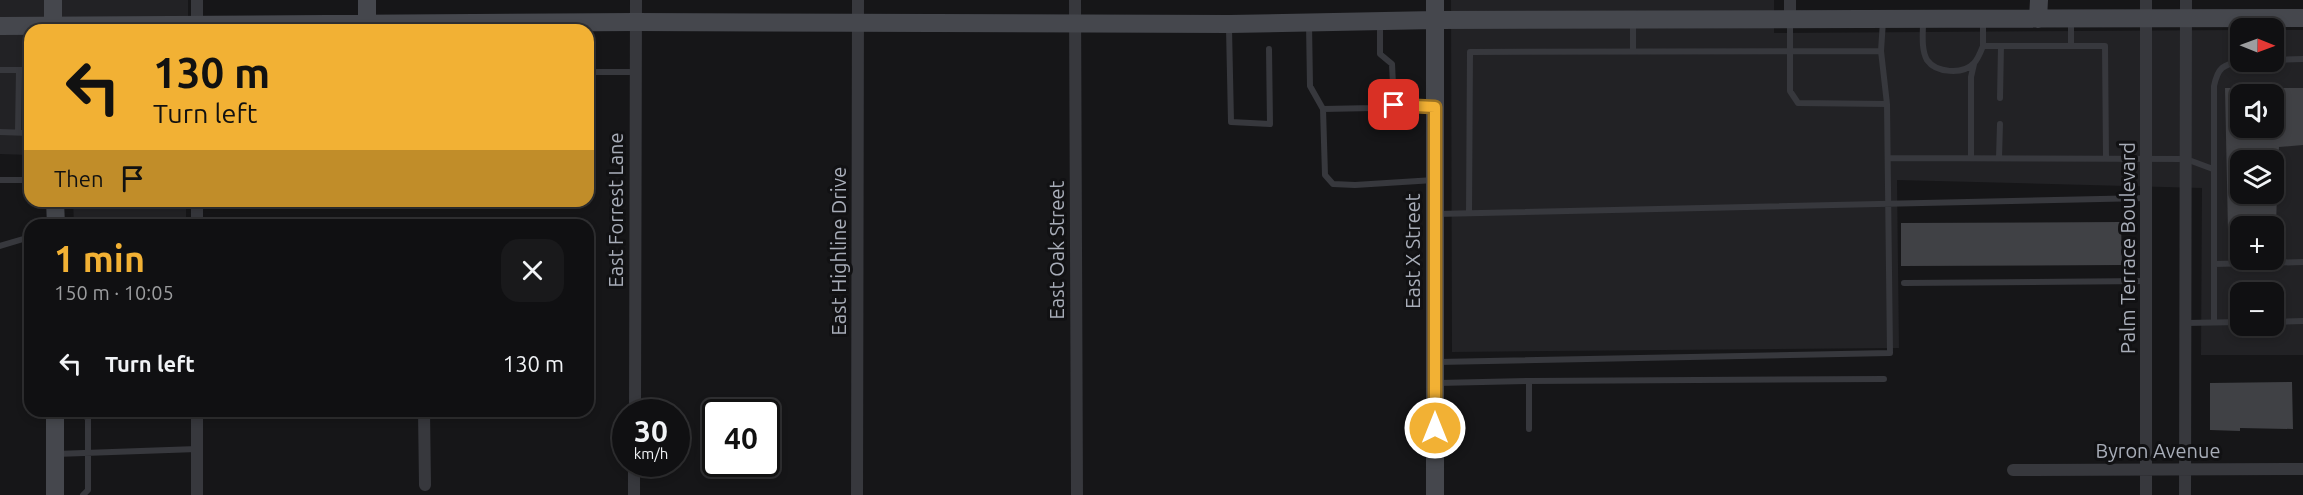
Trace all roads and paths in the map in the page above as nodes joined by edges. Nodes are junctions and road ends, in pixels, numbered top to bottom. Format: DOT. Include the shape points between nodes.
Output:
graph roads {
  1 [pos="197,0"];
  2 [pos="367,0"];
  3 [pos="1790,0"];
  4 [pos="2039,0"];
  5 [pos="2146,0"];
  6 [pos="2186,0"];
  7 [pos="1075,9"];
  8 [pos="1435,9"];
  9 [pos="636,10"];
  10 [pos="858,10"];
  11 [pos="53,17"];
  12 [pos="2303,18"];
  13 [pos="2071,19"];
  14 [pos="2146,19"];
  15 [pos="2186,19"];
  16 [pos="1883,20"];
  17 [pos="1923,20"];
  18 [pos="1983,20"];
  19 [pos="2038,20"];
  20 [pos="2284,20"];
  21 [pos="1380,21"];
  22 [pos="1633,21"];
  23 [pos="1790,21"];
  24 [pos="1309,22"];
  25 [pos="2230,22"];
  26 [pos="145,24"];
  27 [pos="197,24"];
  28 [pos="367,24"];
  29 [pos="569,24"];
  30 [pos="1229,24"];
  31 [pos="0,26"];
  32 [pos="1983,46"];
  33 [pos="2001,46"];
  34 [pos="2071,46"];
  35 [pos="1269,49"];
  36 [pos="1633,51"];
  37 [pos="1789,51"];
  38 [pos="1881,51"];
  39 [pos="2303,59"];
  40 [pos="2284,60"];
  41 [pos="1974,64"];
  42 [pos="2230,64"];
  43 [pos="0,70"];
  44 [pos="19,70"];
  45 [pos="24,70"];
  46 [pos="594,72"];
  47 [pos="635,72"];
  48 [pos="2001,98"];
  49 [pos="1887,104"];
  50 [pos="1394,105"];
  51 [pos="1435,107"];
  52 [pos="1323,109"];
  53 [pos="2000,124"];
  54 [pos="0,132"];
  55 [pos="18,132"];
  56 [pos="24,132"];
  57 [pos="1889,158"];
  58 [pos="1971,158"];
  59 [pos="2000,158"];
  60 [pos="2106,158"];
  61 [pos="2146,158"];
  62 [pos="2186,159"];
  63 [pos="2213,169"];
  64 [pos="0,180"];
  65 [pos="24,180"];
  66 [pos="1435,180"];
  67 [pos="2146,198"];
  68 [pos="1890,204"];
  69 [pos="1469,213"];
  70 [pos="1435,214"];
  71 [pos="24,239"];
  72 [pos="0,246"];
  73 [pos="2303,262"];
  74 [pos="2214,264"];
  75 [pos="2146,280"];
  76 [pos="1904,283"];
  77 [pos="2284,321"];
  78 [pos="2303,321"];
  79 [pos="2214,322"];
  80 [pos="2230,322"];
  81 [pos="2185,323"];
  82 [pos="1435,362"];
  83 [pos="1884,379"];
  84 [pos="1530,381"];
  85 [pos="1435,383"];
  86 [pos="634,399"];
  87 [pos="55,417"];
  88 [pos="86,417"];
  89 [pos="197,417"];
  90 [pos="424,417"];
  91 [pos="1529,429"];
  92 [pos="197,449"];
  93 [pos="87,453"];
  94 [pos="55,454"];
  95 [pos="2013,470"];
  96 [pos="2146,470"];
  97 [pos="2185,470"];
  98 [pos="2303,470"];
  99 [pos="634,477"];
  100 [pos="425,485"];
  101 [pos="55,495"];
  102 [pos="82,495"];
  103 [pos="197,495"];
  104 [pos="634,495"];
  105 [pos="856,495"];
  106 [pos="1077,495"];
  107 [pos="1435,495"];
  108 [pos="2146,495"];
  109 [pos="2185,495"];
  1 -- 27 [label="street"];
  2 -- 28 [label="main road"];
  3 -- 23 [label="street"];
  4 -- 19 [label="main road"];
  5 -- 14 [label="street, Palm Terrace Boulevard"];
  6 -- 15 [label="street"];
  7 -- 10 [label="main road"];
  7 -- 30 [label="main road"];
  7 -- 106 [label="street, East Oak Street"];
  8 -- 21 [label="main road"];
  8 -- 22 [label="main road"];
  8 -- 51 [label="main road, East X Street"];
  9 -- 10 [label="main road"];
  9 -- 29 [label="main road"];
  9 -- 47 [label="street, East Forrest Lane"];
  10 -- 105 [label="street, East Highline Drive"];
  11 -- 26 [label="main road"];
  11 -- 31 [label="main road"];
  12 -- 20 [label="main road"];
  13 -- 14 [label="main road"];
  13 -- 19 [label="main road"];
  13 -- 34 [label="lane"];
  14 -- 15 [label="main road"];
  14 -- 61 [label="street, Palm Terrace Boulevard"];
  15 -- 25 [label="main road"];
  15 -- 62 [label="street"];
  16 -- 17 [label="main road"];
  16 -- 23 [label="main road"];
  16 -- 38 [label="lane"];
  17 -- 18 [label="main road"];
  17 -- 41 [label="lane" via="1923,49 1935,68 1963,70"];
  18 -- 19 [label="main road"];
  18 -- 32 [label="lane"];
  21 -- 24 [label="main road"];
  21 -- 50 [label="lane" via="1380,54 1392,64"];
  22 -- 23 [label="main road"];
  22 -- 36 [label="lane"];
  23 -- 37 [label="lane"];
  24 -- 30 [label="main road"];
  24 -- 52 [label="lane" via="1310,86"];
  30 -- 35 [label="lane" via="1231,122 1270,124"];
  32 -- 33 [label="lane"];
  32 -- 41 [label="lane"];
  33 -- 34 [label="lane"];
  33 -- 48 [label="lane"];
  34 -- 60 [label="lane" via="2105,46"];
  36 -- 37 [label="lane"];
  36 -- 69 [label="lane" via="1470,52"];
  37 -- 38 [label="lane"];
  37 -- 49 [label="lane" via="1790,91 1798,103"];
  38 -- 49 [label="lane"];
  39 -- 40 [label="lane"];
  41 -- 58 [label="lane"];
  42 -- 63 [label="lane" via="2217,74 2214,86"];
  43 -- 44 [label="lane"];
  44 -- 45 [label="lane"];
  44 -- 55 [label="lane"];
  46 -- 47 [label="lane"];
  47 -- 86 [label="street, East Forrest Lane"];
  49 -- 57 [label="lane"];
  50 -- 51 [label="lane"];
  50 -- 52 [label="lane"];
  51 -- 66 [label="main road, East X Street"];
  52 -- 66 [label="lane" via="1325,175 1333,184"];
  53 -- 59 [label="lane"];
  54 -- 55 [label="lane"];
  55 -- 56 [label="lane"];
  57 -- 58 [label="lane"];
  57 -- 68 [label="lane"];
  58 -- 59 [label="lane"];
  59 -- 60 [label="lane"];
  60 -- 61 [label="lane"];
  61 -- 62 [label="lane"];
  61 -- 67 [label="street, Palm Terrace Boulevard"];
  62 -- 63 [label="lane"];
  62 -- 81 [label="street"];
  63 -- 74 [label="lane"];
  64 -- 65 [label="lane"];
  66 -- 70 [label="main road, East X Street"];
  67 -- 68 [label="lane"];
  67 -- 75 [label="street, Palm Terrace Boulevard"];
  68 -- 69 [label="lane"];
  68 -- 82 [label="lane" via="1890,353"];
  69 -- 70 [label="lane"];
  70 -- 82 [label="main road, East X Street"];
  71 -- 72 [label="lane"];
  73 -- 74 [label="lane"];
  74 -- 79 [label="lane"];
  75 -- 76 [label="lane"];
  75 -- 96 [label="street, Palm Terrace Boulevard"];
  77 -- 78 [label="lane"];
  79 -- 80 [label="lane"];
  79 -- 81 [label="lane"];
  81 -- 97 [label="street"];
  82 -- 85 [label="main road, East X Street"];
  83 -- 84 [label="lane"];
  84 -- 85 [label="lane"];
  84 -- 91 [label="lane"];
  85 -- 107 [label="main road, East X Street"];
  87 -- 94 [label="main road"];
  88 -- 93 [label="lane"];
  89 -- 92 [label="street"];
  90 -- 100 [label="street"];
  92 -- 93 [label="lane"];
  92 -- 103 [label="street"];
  93 -- 94 [label="lane"];
  93 -- 102 [label="lane" via="88,490"];
  94 -- 101 [label="main road"];
  95 -- 96 [label="street, Byron Avenue"];
  96 -- 97 [label="street, Byron Avenue"];
  96 -- 108 [label="street, Palm Terrace Boulevard"];
  97 -- 98 [label="street, Byron Avenue"];
  97 -- 109 [label="street"];
  99 -- 104 [label="street"];
}
